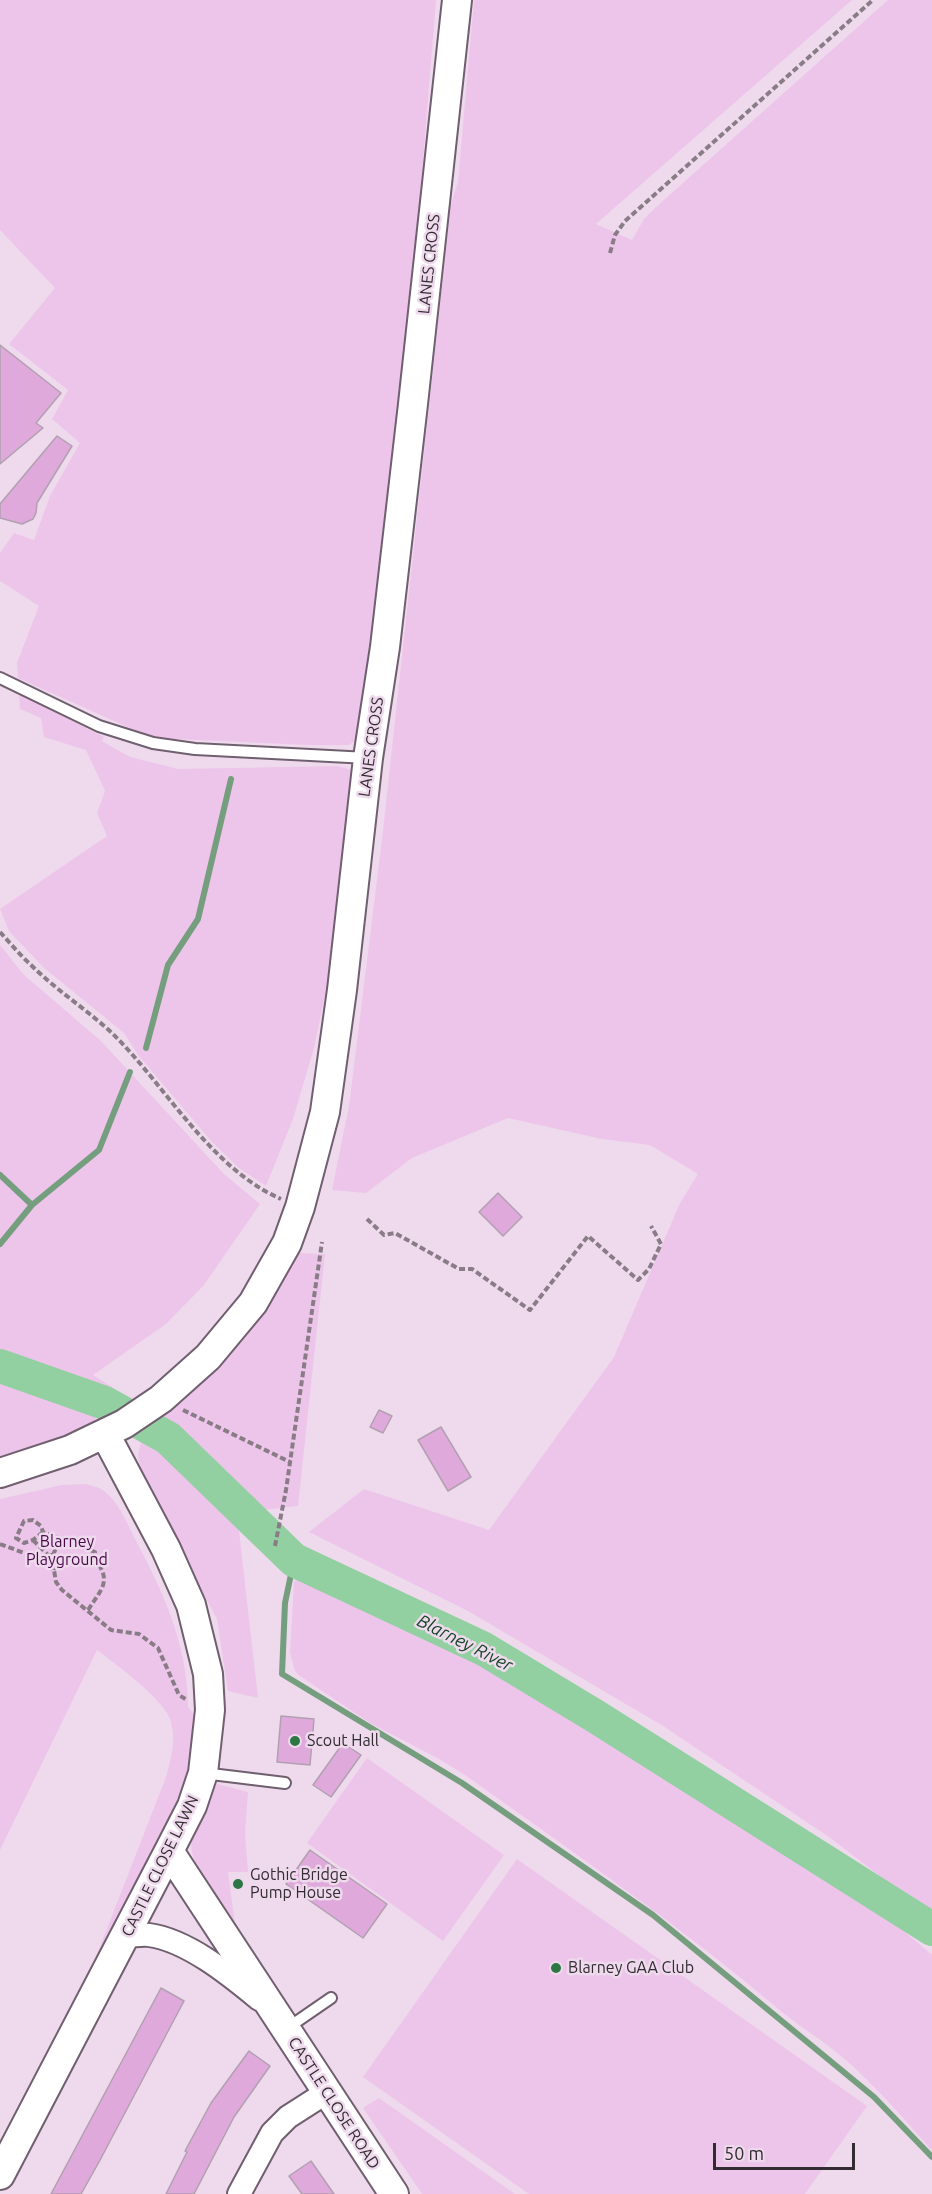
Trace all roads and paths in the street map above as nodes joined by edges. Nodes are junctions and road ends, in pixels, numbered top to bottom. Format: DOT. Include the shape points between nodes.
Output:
graph roads {
  1 [pos="457,0"];
  2 [pos="873,0"];
  3 [pos="610,254"];
  4 [pos="0,678"];
  5 [pos="368,758"];
  6 [pos="0,932"];
  7 [pos="300,1208"];
  8 [pos="367,1219"];
  9 [pos="651,1226"];
  10 [pos="322,1242"];
  11 [pos="168,1403"];
  12 [pos="114,1429"];
  13 [pos="70,1450"];
  14 [pos="290,1462"];
  15 [pos="126,1472"];
  16 [pos="0,1473"];
  17 [pos="43,1532"];
  18 [pos="60,1539"];
  19 [pos="33,1540"];
  20 [pos="0,1544"];
  21 [pos="275,1546"];
  22 [pos="53,1556"];
  23 [pos="92,1556"];
  24 [pos="43,1560"];
  25 [pos="54,1570"];
  26 [pos="88,1610"];
  27 [pos="210,1710"];
  28 [pos="203,1773"];
  29 [pos="285,1783"];
  30 [pos="169,1851"];
  31 [pos="126,1936"];
  32 [pos="331,1998"];
  33 [pos="280,2020"];
  34 [pos="327,2092"];
  35 [pos="0,2175"];
  36 [pos="239,2194"];
  37 [pos="394,2194"];
  1 -- 5 [label="street, LANES CROSS" via="385,647"];
  2 -- 3 [label="path" via="625,221 615,235"];
  4 -- 5 [label="lane" via="99,726 153,743"];
  5 -- 7 [label="street, LANES CROSS" via="325,1112"];
  6 -- 7 [label="path" via="31,965 126,1047 231,1167 266,1192"];
  7 -- 11 [label="street, LANES CROSS" via="287,1243 253,1303"];
  8 -- 9 [label="path" via="384,1234 395,1233 459,1269 472,1269 530,1310 588,1236 638,1280 649,1269 661,1244"];
  10 -- 14 [label="path"];
  11 -- 12 [label="street, LANES CROSS"];
  11 -- 14 [label="path"];
  12 -- 13 [label="street, LANES CROSS"];
  12 -- 15 [label="street, CASTLE CLOSE LAWN"];
  13 -- 15 [label="street, CASTLE CLOSE LAWN" via="88,1449"];
  13 -- 16 [label="street, LANES CROSS"];
  14 -- 21 [label="path"];
  15 -- 27 [label="street, CASTLE CLOSE LAWN" via="191,1605 208,1674"];
  17 -- 18 [label="path"];
  17 -- 19 [label="path"];
  17 -- 19 [label="path" via="33,1520 24,1521 16,1538 24,1543"];
  18 -- 22 [label="path"];
  18 -- 23 [label="path" via="95,1552"];
  19 -- 22 [label="path"];
  20 -- 24 [label="path"];
  22 -- 23 [label="path"];
  22 -- 24 [label="path"];
  22 -- 25 [label="path"];
  23 -- 26 [label="path" via="102,1568 105,1581"];
  24 -- 25 [label="path"];
  25 -- 26 [label="path" via="62,1590"];
  26 -- 27 [label="path" via="111,1630 148,1638 158,1648 179,1695"];
  27 -- 28 [label="street, CASTLE CLOSE LAWN"];
  28 -- 29 [label="lane"];
  28 -- 30 [label="street, CASTLE CLOSE LAWN" via="192,1806"];
  30 -- 31 [label="street, CASTLE CLOSE LAWN"];
  30 -- 33 [label="street, CASTLE CLOSE ROAD"];
  31 -- 33 [label="street, CASTLE CLOSE ROAD" via="149,1935 185,1947 226,1971"];
  31 -- 35 [label="street, CASTLE CLOSE LAWN"];
  32 -- 33 [label="lane"];
  33 -- 34 [label="street, CASTLE CLOSE ROAD"];
  34 -- 36 [label="street" via="288,2117 272,2133"];
  34 -- 37 [label="street, CASTLE CLOSE ROAD"];
}
